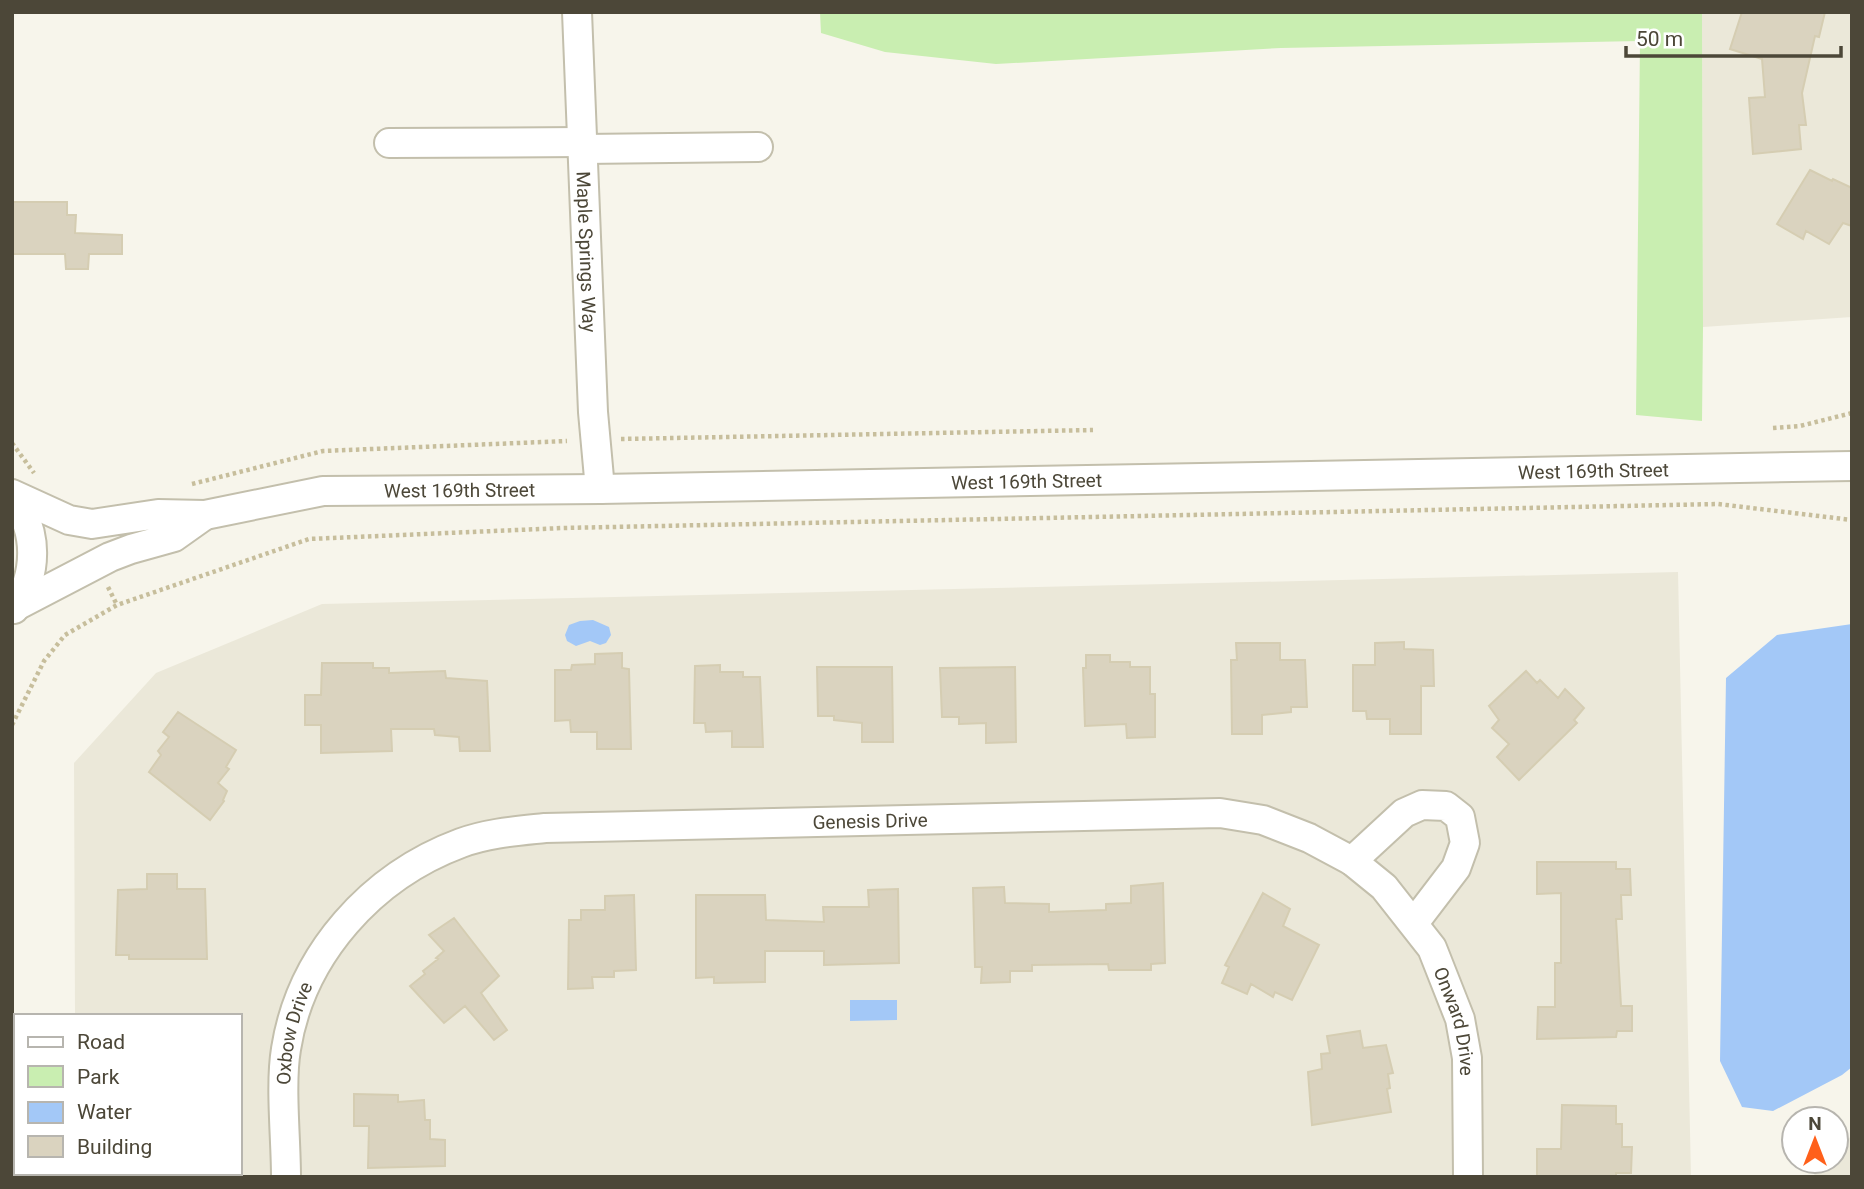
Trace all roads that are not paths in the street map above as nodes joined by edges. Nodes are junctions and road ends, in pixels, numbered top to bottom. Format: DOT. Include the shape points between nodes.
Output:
graph roads {
  1 [pos="578,12"];
  2 [pos="389,143"];
  3 [pos="583,146"];
  4 [pos="758,147"];
  5 [pos="1852,466"];
  6 [pos="600,489"];
  7 [pos="12,496"];
  8 [pos="205,515"];
  9 [pos="14,609"];
  10 [pos="1352,861"];
  11 [pos="1384,887"];
  12 [pos="359,907"];
  13 [pos="1414,923"];
  14 [pos="286,1177"];
  15 [pos="1468,1177"];
  1 -- 3 [label="street, Maple Springs Way"];
  2 -- 3 [label="street"];
  3 -- 4 [label="street"];
  3 -- 6 [label="street, Maple Springs Way"];
  5 -- 6 [label="street, West 169th Street"];
  6 -- 8 [label="street, West 169th Street" via="323,491"];
  7 -- 8 [label="street, West 169th Street" via="69,520 92,524 159,514"];
  7 -- 9 [label="street" via="32,535 33,566"];
  8 -- 9 [label="street, West 169th Street" via="174,537 110,557"];
  10 -- 11 [label="street, Genesis Drive"];
  10 -- 12 [label="street, Genesis Drive" via="1263,820 1220,813 545,828 461,843 400,874"];
  10 -- 13 [label="street" via="1404,813 1422,805 1446,806 1460,817 1465,843 1456,868"];
  11 -- 13 [label="street, Onward Drive"];
  12 -- 14 [label="street, Oxbow Drive" via="321,958 291,1025 285,1070"];
  13 -- 15 [label="street, Onward Drive" via="1432,948 1460,1020 1467,1058"];
}
